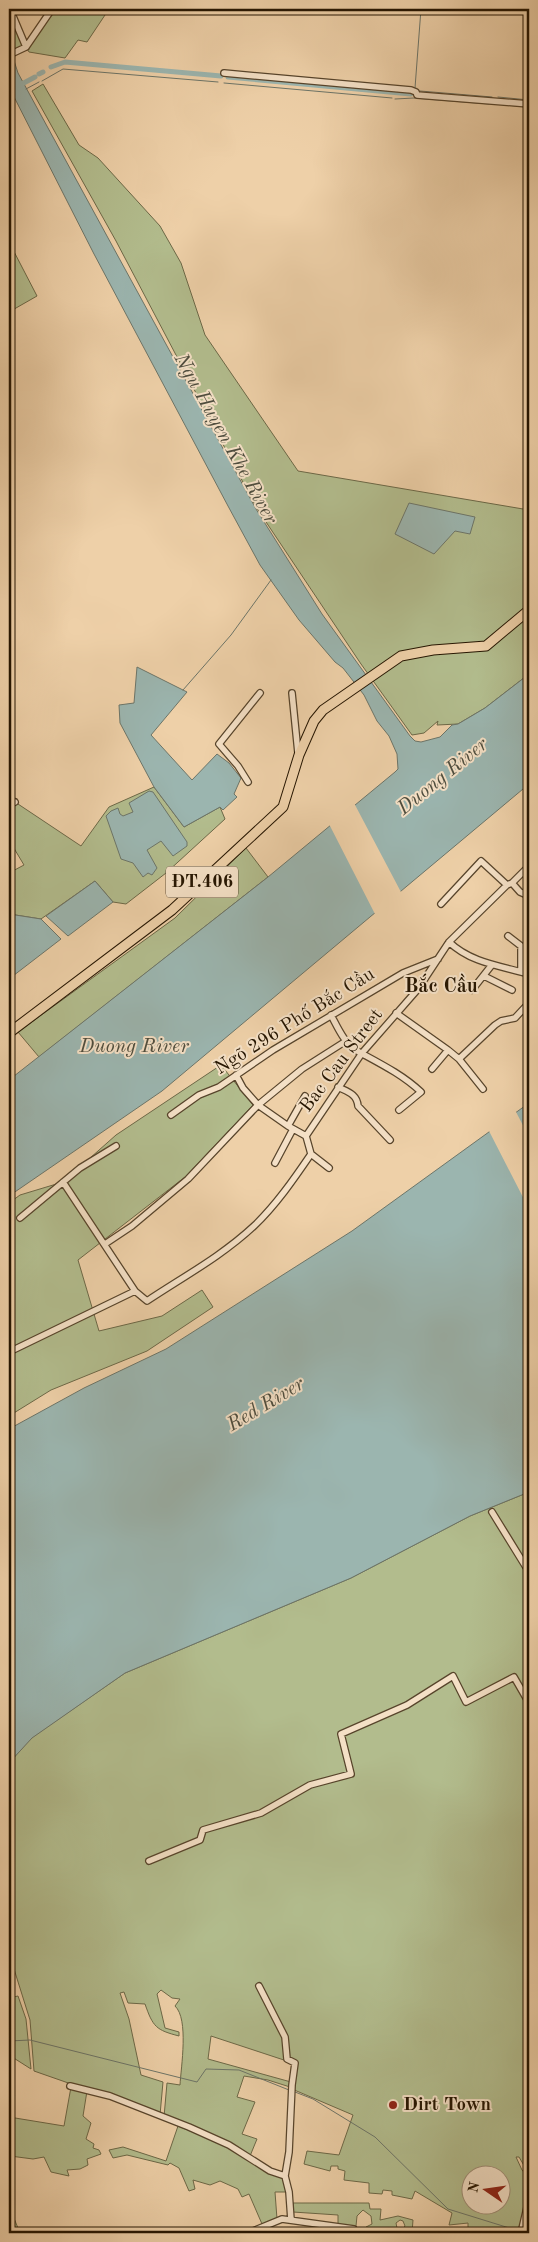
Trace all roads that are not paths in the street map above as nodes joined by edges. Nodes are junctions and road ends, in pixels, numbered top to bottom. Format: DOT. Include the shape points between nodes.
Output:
graph roads {
  1 [pos="10,9"];
  2 [pos="52,9"];
  3 [pos="26,47"];
  4 [pos="9,55"];
  5 [pos="224,73"];
  6 [pos="529,104"];
  7 [pos="529,610"];
  8 [pos="260,693"];
  9 [pos="292,693"];
  10 [pos="299,755"];
  11 [pos="248,782"];
  12 [pos="15,802"];
  13 [pos="9,805"];
  14 [pos="529,866"];
  15 [pos="509,884"];
  16 [pos="529,896"];
  17 [pos="441,904"];
  18 [pos="508,936"];
  19 [pos="449,942"];
  20 [pos="438,959"];
  21 [pos="491,966"];
  22 [pos="521,972"];
  23 [pos="529,974"];
  24 [pos="484,976"];
  25 [pos="472,990"];
  26 [pos="512,990"];
  27 [pos="529,1003"];
  28 [pos="396,1013"];
  29 [pos="331,1015"];
  30 [pos="9,1033"];
  31 [pos="346,1041"];
  32 [pos="448,1050"];
  33 [pos="362,1053"];
  34 [pos="459,1059"];
  35 [pos="432,1069"];
  36 [pos="236,1075"];
  37 [pos="338,1087"];
  38 [pos="483,1089"];
  39 [pos="305,1096"];
  40 [pos="258,1105"];
  41 [pos="399,1110"];
  42 [pos="171,1115"];
  43 [pos="291,1127"];
  44 [pos="306,1136"];
  45 [pos="390,1140"];
  46 [pos="116,1146"];
  47 [pos="311,1154"];
  48 [pos="275,1163"];
  49 [pos="329,1168"];
  50 [pos="63,1182"];
  51 [pos="20,1218"];
  52 [pos="105,1244"];
  53 [pos="135,1291"];
  54 [pos="9,1352"];
  55 [pos="492,1512"];
  56 [pos="529,1572"];
  57 [pos="529,1703"];
  58 [pos="149,1861"];
  59 [pos="259,1986"];
  60 [pos="70,2086"];
  61 [pos="285,2176"];
  62 [pos="529,2199"];
  63 [pos="291,2220"];
  64 [pos="248,2233"];
  65 [pos="356,2233"];
  66 [pos="521,2233"];
  1 -- 3 [label="street"];
  2 -- 3 [label="street"];
  3 -- 4 [label="street"];
  5 -- 6 [label="street"];
  7 -- 10 [label="main road, ĐT.406" via="486,646 401,656 323,710 314,721"];
  8 -- 11 [label="street" via="219,744"];
  9 -- 10 [label="street"];
  10 -- 30 [label="main road, ĐT.406" via="283,807 172,910"];
  12 -- 13 [label="street"];
  14 -- 15 [label="street, Bac Cau Street"];
  15 -- 16 [label="street"];
  15 -- 17 [label="street" via="481,861"];
  15 -- 19 [label="street, Bac Cau Street"];
  18 -- 22 [label="street" via="522,946"];
  19 -- 20 [label="street, Bac Cau Street"];
  19 -- 21 [label="street"];
  20 -- 28 [label="street, Bac Cau Street" via="418,989"];
  20 -- 29 [label="street, Ngõ 296 Phố Bắc Cầu" via="403,973"];
  21 -- 22 [label="street"];
  21 -- 24 [label="street"];
  22 -- 23 [label="street"];
  24 -- 25 [label="street"];
  24 -- 26 [label="street"];
  27 -- 34 [label="street" via="515,1018 495,1025"];
  28 -- 32 [label="street"];
  28 -- 33 [label="street, Bac Cau Street"];
  29 -- 31 [label="street"];
  29 -- 36 [label="street, Ngõ 296 Phố Bắc Cầu"];
  31 -- 33 [label="street"];
  31 -- 40 [label="street" via="302,1069"];
  32 -- 34 [label="street"];
  32 -- 35 [label="street"];
  33 -- 37 [label="street, Bac Cau Street"];
  33 -- 41 [label="street" via="402,1076 421,1092"];
  34 -- 38 [label="street"];
  36 -- 40 [label="street"];
  36 -- 42 [label="street, Ngõ 296 Phố Bắc Cầu"];
  37 -- 44 [label="street, Bac Cau Street"];
  37 -- 45 [label="street" via="357,1098 358,1106"];
  39 -- 43 [label="street"];
  40 -- 43 [label="street"];
  40 -- 52 [label="street" via="188,1179"];
  43 -- 44 [label="street"];
  43 -- 48 [label="street"];
  44 -- 47 [label="street, Bac Cau Street"];
  46 -- 50 [label="street"];
  47 -- 49 [label="street"];
  47 -- 53 [label="street" via="266,1214 236,1241 146,1301"];
  50 -- 51 [label="street"];
  50 -- 52 [label="street"];
  52 -- 53 [label="street"];
  53 -- 54 [label="street"];
  55 -- 56 [label="street"];
  57 -- 58 [label="street" via="514,1677 466,1702 453,1676 415,1700 341,1734 352,1774 310,1786 261,1813 203,1830 200,1840"];
  59 -- 61 [label="street" via="284,2037 287,2059 295,2063"];
  60 -- 61 [label="street" via="110,2096 189,2127 229,2144 270,2171"];
  61 -- 63 [label="street"];
  62 -- 66 [label="street"];
  63 -- 64 [label="street" via="274,2221"];
  63 -- 65 [label="street" via="354,2229"];
}
